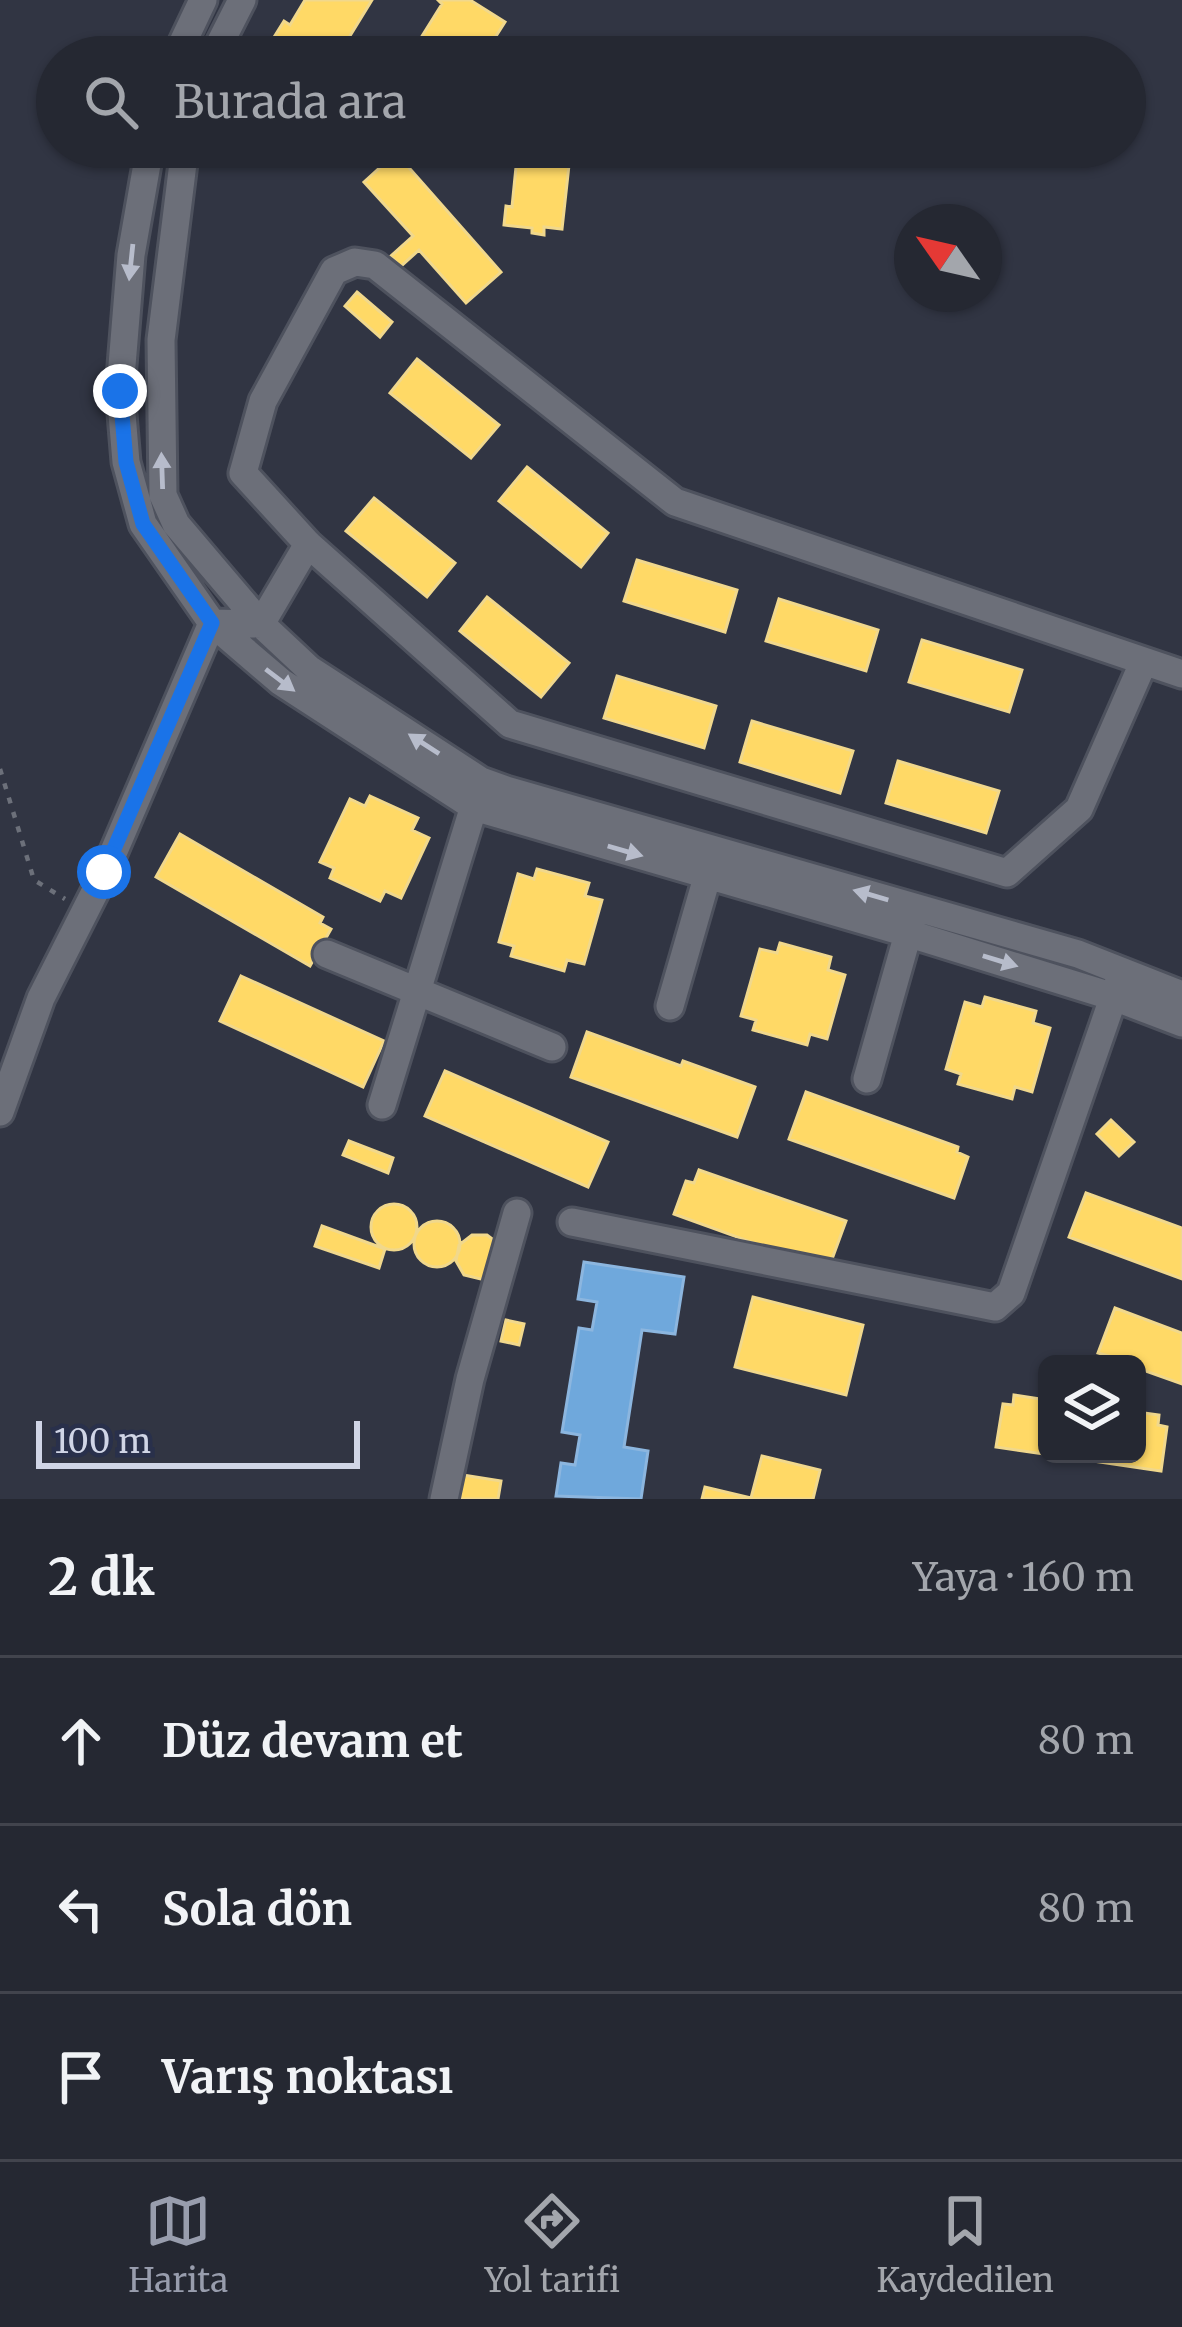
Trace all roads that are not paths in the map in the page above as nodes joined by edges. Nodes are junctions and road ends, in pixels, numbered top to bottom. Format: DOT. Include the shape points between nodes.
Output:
graph roads {
  1 [pos="203,0"];
  2 [pos="242,0"];
  3 [pos="186,36"];
  4 [pos="224,36"];
  5 [pos="146,168"];
  6 [pos="182,168"];
  7 [pos="308,544"];
  8 [pos="212,623"];
  9 [pos="260,624"];
  10 [pos="1144,661"];
  11 [pos="1182,674"];
  12 [pos="478,794"];
  13 [pos="711,862"];
  14 [pos="912,920"];
  15 [pos="326,955"];
  16 [pos="1118,984"];
  17 [pos="416,991"];
  18 [pos="1182,995"];
  19 [pos="670,1006"];
  20 [pos="1182,1022"];
  21 [pos="552,1047"];
  22 [pos="867,1079"];
  23 [pos="382,1105"];
  24 [pos="0,1112"];
  25 [pos="518,1214"];
  26 [pos="572,1222"];
  27 [pos="444,1499"];
  1 -- 3 [label="street"];
  2 -- 4 [label="street"];
  5 -- 8 [label="street, one-way" via="120,391 126,462 143,524"];
  9 -- 6 [label="street, one-way" via="176,524 163,495 161,340"];
  7 -- 9 [label="street"];
  7 -- 10 [label="street" via="510,724 1007,873 1078,809"];
  7 -- 10 [label="street" via="243,473 262,401 334,271 355,262 375,265 675,502"];
  8 -- 9 [label="street"];
  8 -- 12 [label="street, one-way" via="280,682"];
  8 -- 24 [label="street" via="40,998"];
  12 -- 9 [label="street, one-way"];
  10 -- 11 [label="street"];
  12 -- 13 [label="street"];
  12 -- 17 [label="street"];
  13 -- 14 [label="street"];
  13 -- 19 [label="street"];
  14 -- 16 [label="street"];
  14 -- 22 [label="street"];
  15 -- 17 [label="street"];
  16 -- 18 [label="street"];
  16 -- 20 [label="street"];
  16 -- 26 [label="street" via="1010,1293 995,1306"];
  17 -- 21 [label="street"];
  17 -- 23 [label="street"];
  25 -- 27 [label="street"];
}
